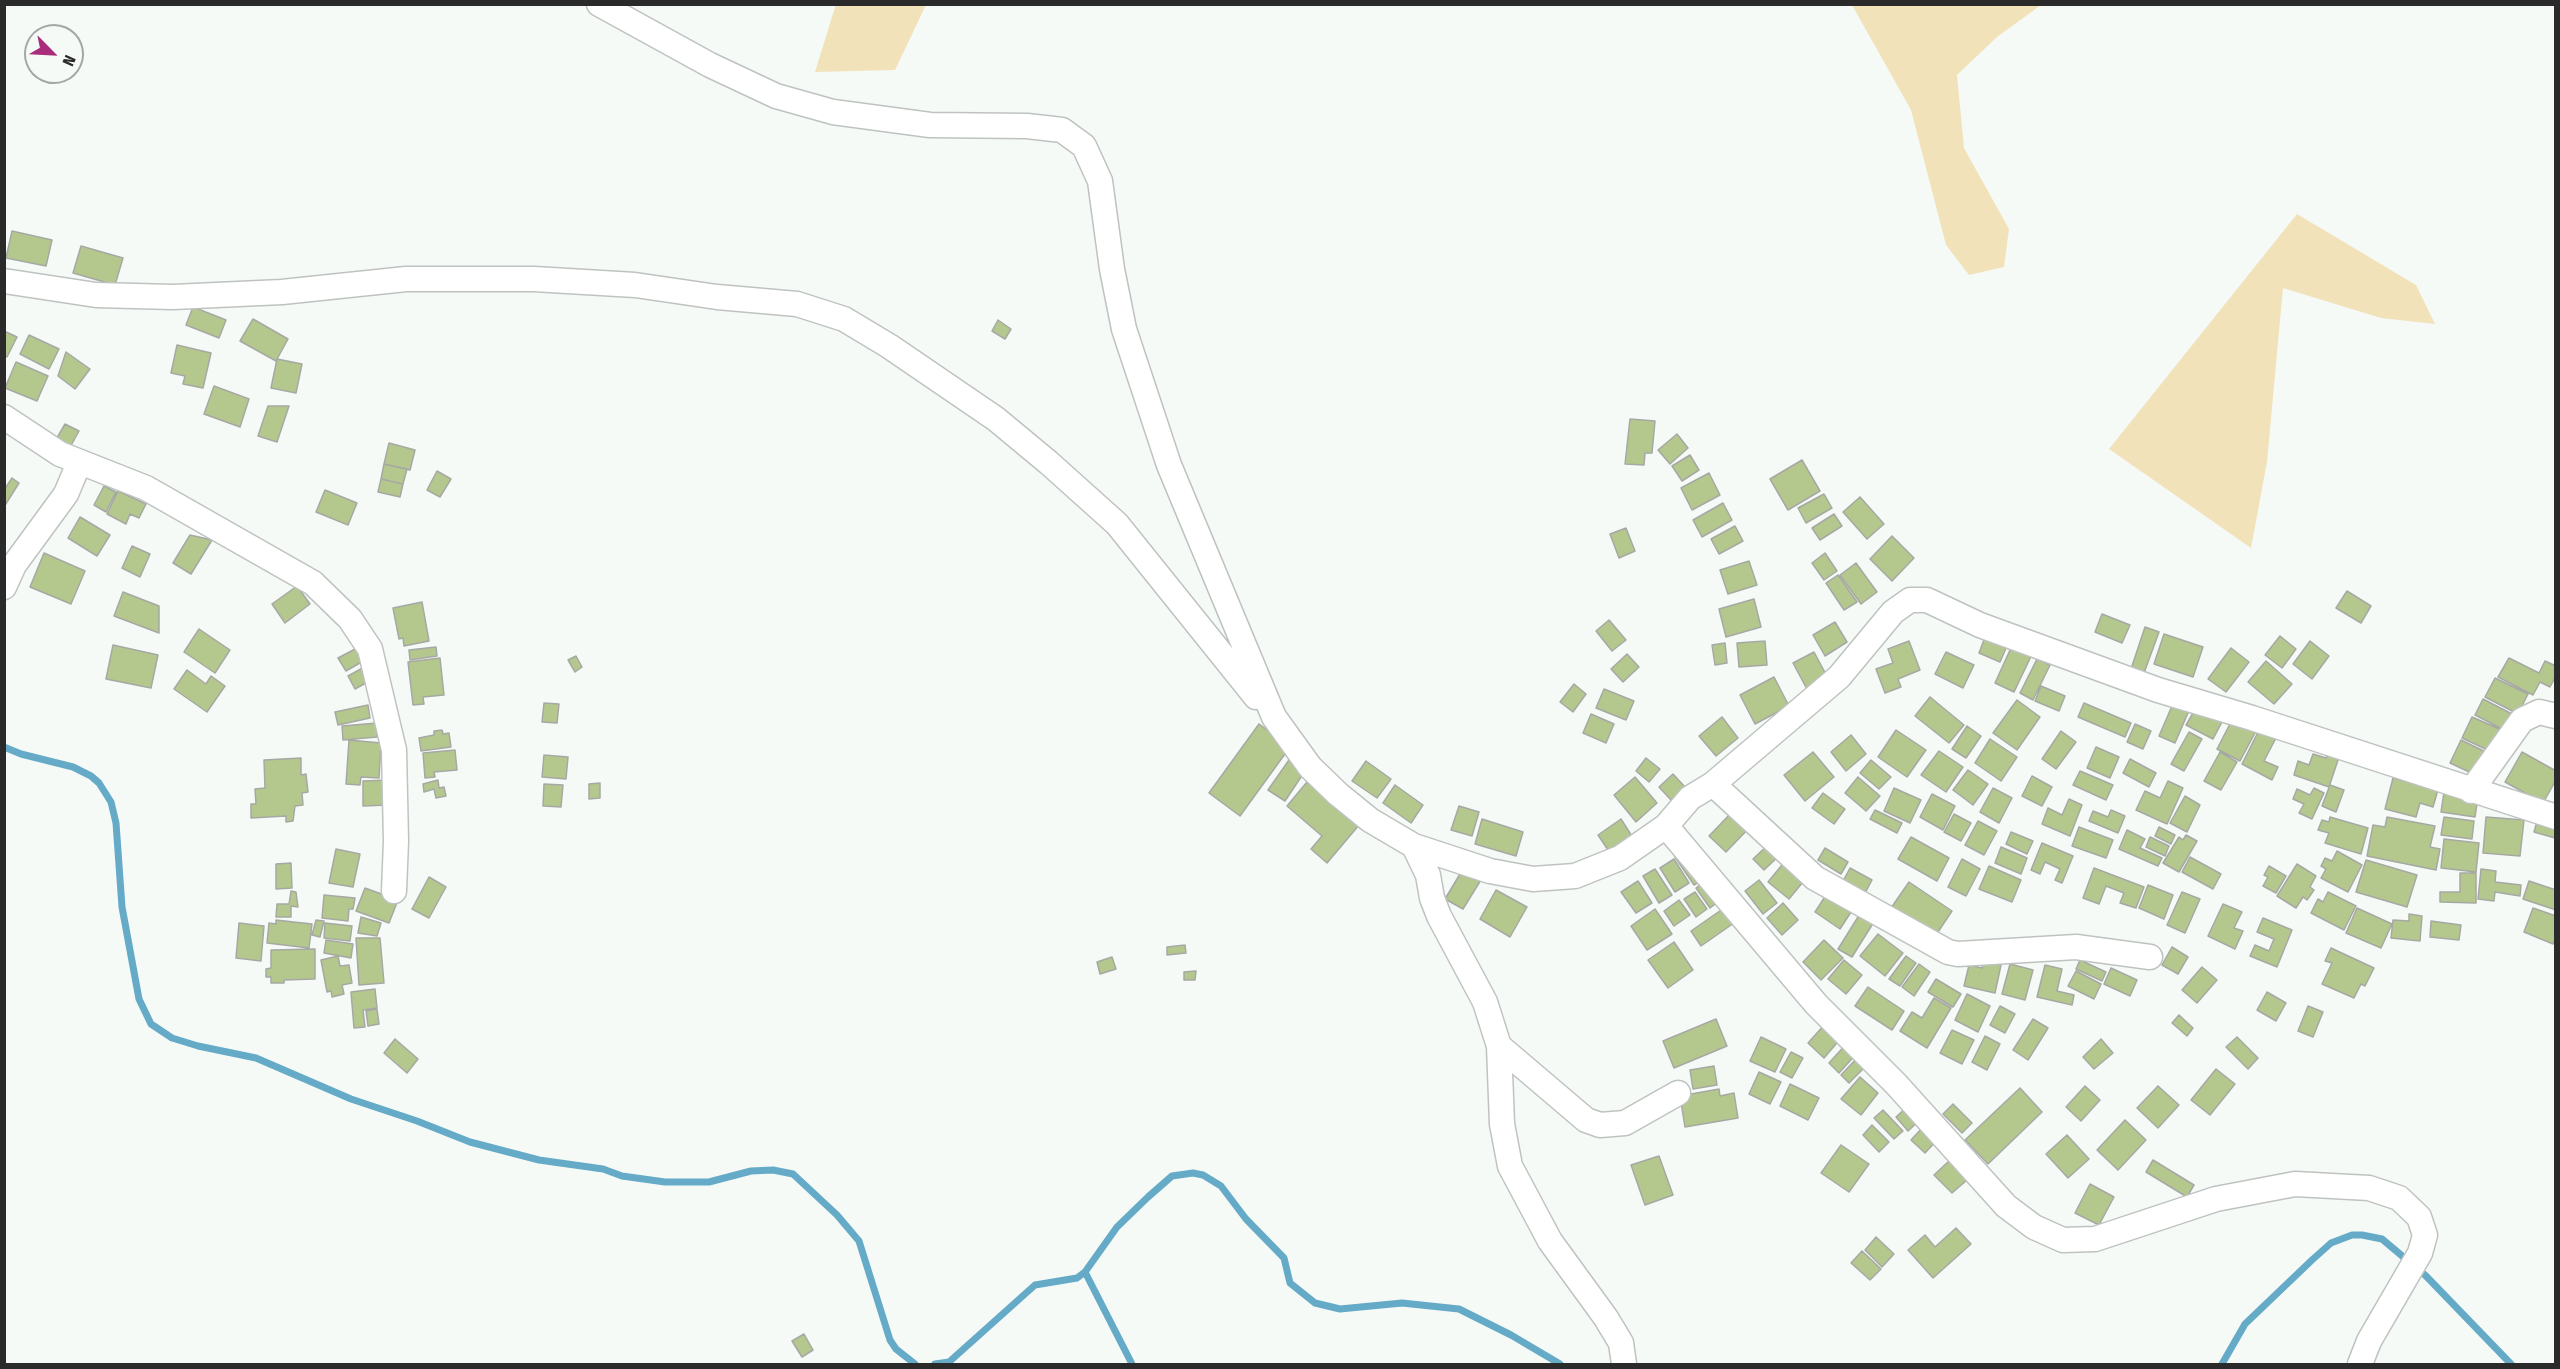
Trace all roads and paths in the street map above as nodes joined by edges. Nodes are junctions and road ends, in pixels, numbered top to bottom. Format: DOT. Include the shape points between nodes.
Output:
graph roads {
  1 [pos="599,4"];
  2 [pos="4,281"];
  3 [pos="4,417"];
  4 [pos="79,463"];
  5 [pos="4,587"];
  6 [pos="2556,716"];
  7 [pos="1274,717"];
  8 [pos="1713,784"];
  9 [pos="2471,791"];
  10 [pos="2556,817"];
  11 [pos="1666,826"];
  12 [pos="1414,846"];
  13 [pos="394,891"];
  14 [pos="2150,957"];
  15 [pos="1499,1046"];
  16 [pos="1678,1093"];
  17 [pos="1624,1365"];
  18 [pos="2360,1365"];
  1 -- 7 [label="street" via="776,96 833,112 930,125 1062,130 1084,146 1100,181 1124,329 1168,465"];
  2 -- 7 [label="street" via="96,295 173,297 282,292 406,279 534,279 634,285 797,304 844,319 996,419 1118,524"];
  3 -- 4 [label="street"];
  4 -- 5 [label="street" via="66,494 14,565"];
  4 -- 13 [label="street" via="146,488 194,514 313,583 350,619 370,649 394,750"];
  6 -- 9 [label="street" via="2539,712 2522,720"];
  7 -- 12 [label="street" via="1310,767 1338,794"];
  8 -- 9 [label="street" via="1839,677 1893,612 1910,600 1927,600 1980,625 2158,690"];
  8 -- 11 [label="street" via="1690,798"];
  8 -- 14 [label="street" via="1815,878 1948,952 2076,947"];
  9 -- 10 [label="street"];
  11 -- 12 [label="street" via="1620,858 1575,876 1533,879 1490,871"];
  11 -- 18 [label="street" via="1816,1004 1896,1084 2006,1206 2034,1227 2063,1240 2095,1239 2216,1199 2295,1184 2369,1188 2399,1198 2420,1217 2425,1235 2420,1253 2369,1341"];
  12 -- 15 [label="street" via="1428,875 1439,916 1485,1002"];
  15 -- 16 [label="street" via="1586,1119 1600,1125 1625,1123"];
  15 -- 17 [label="street" via="1502,1124 1510,1166 1550,1241 1621,1343"];
}
